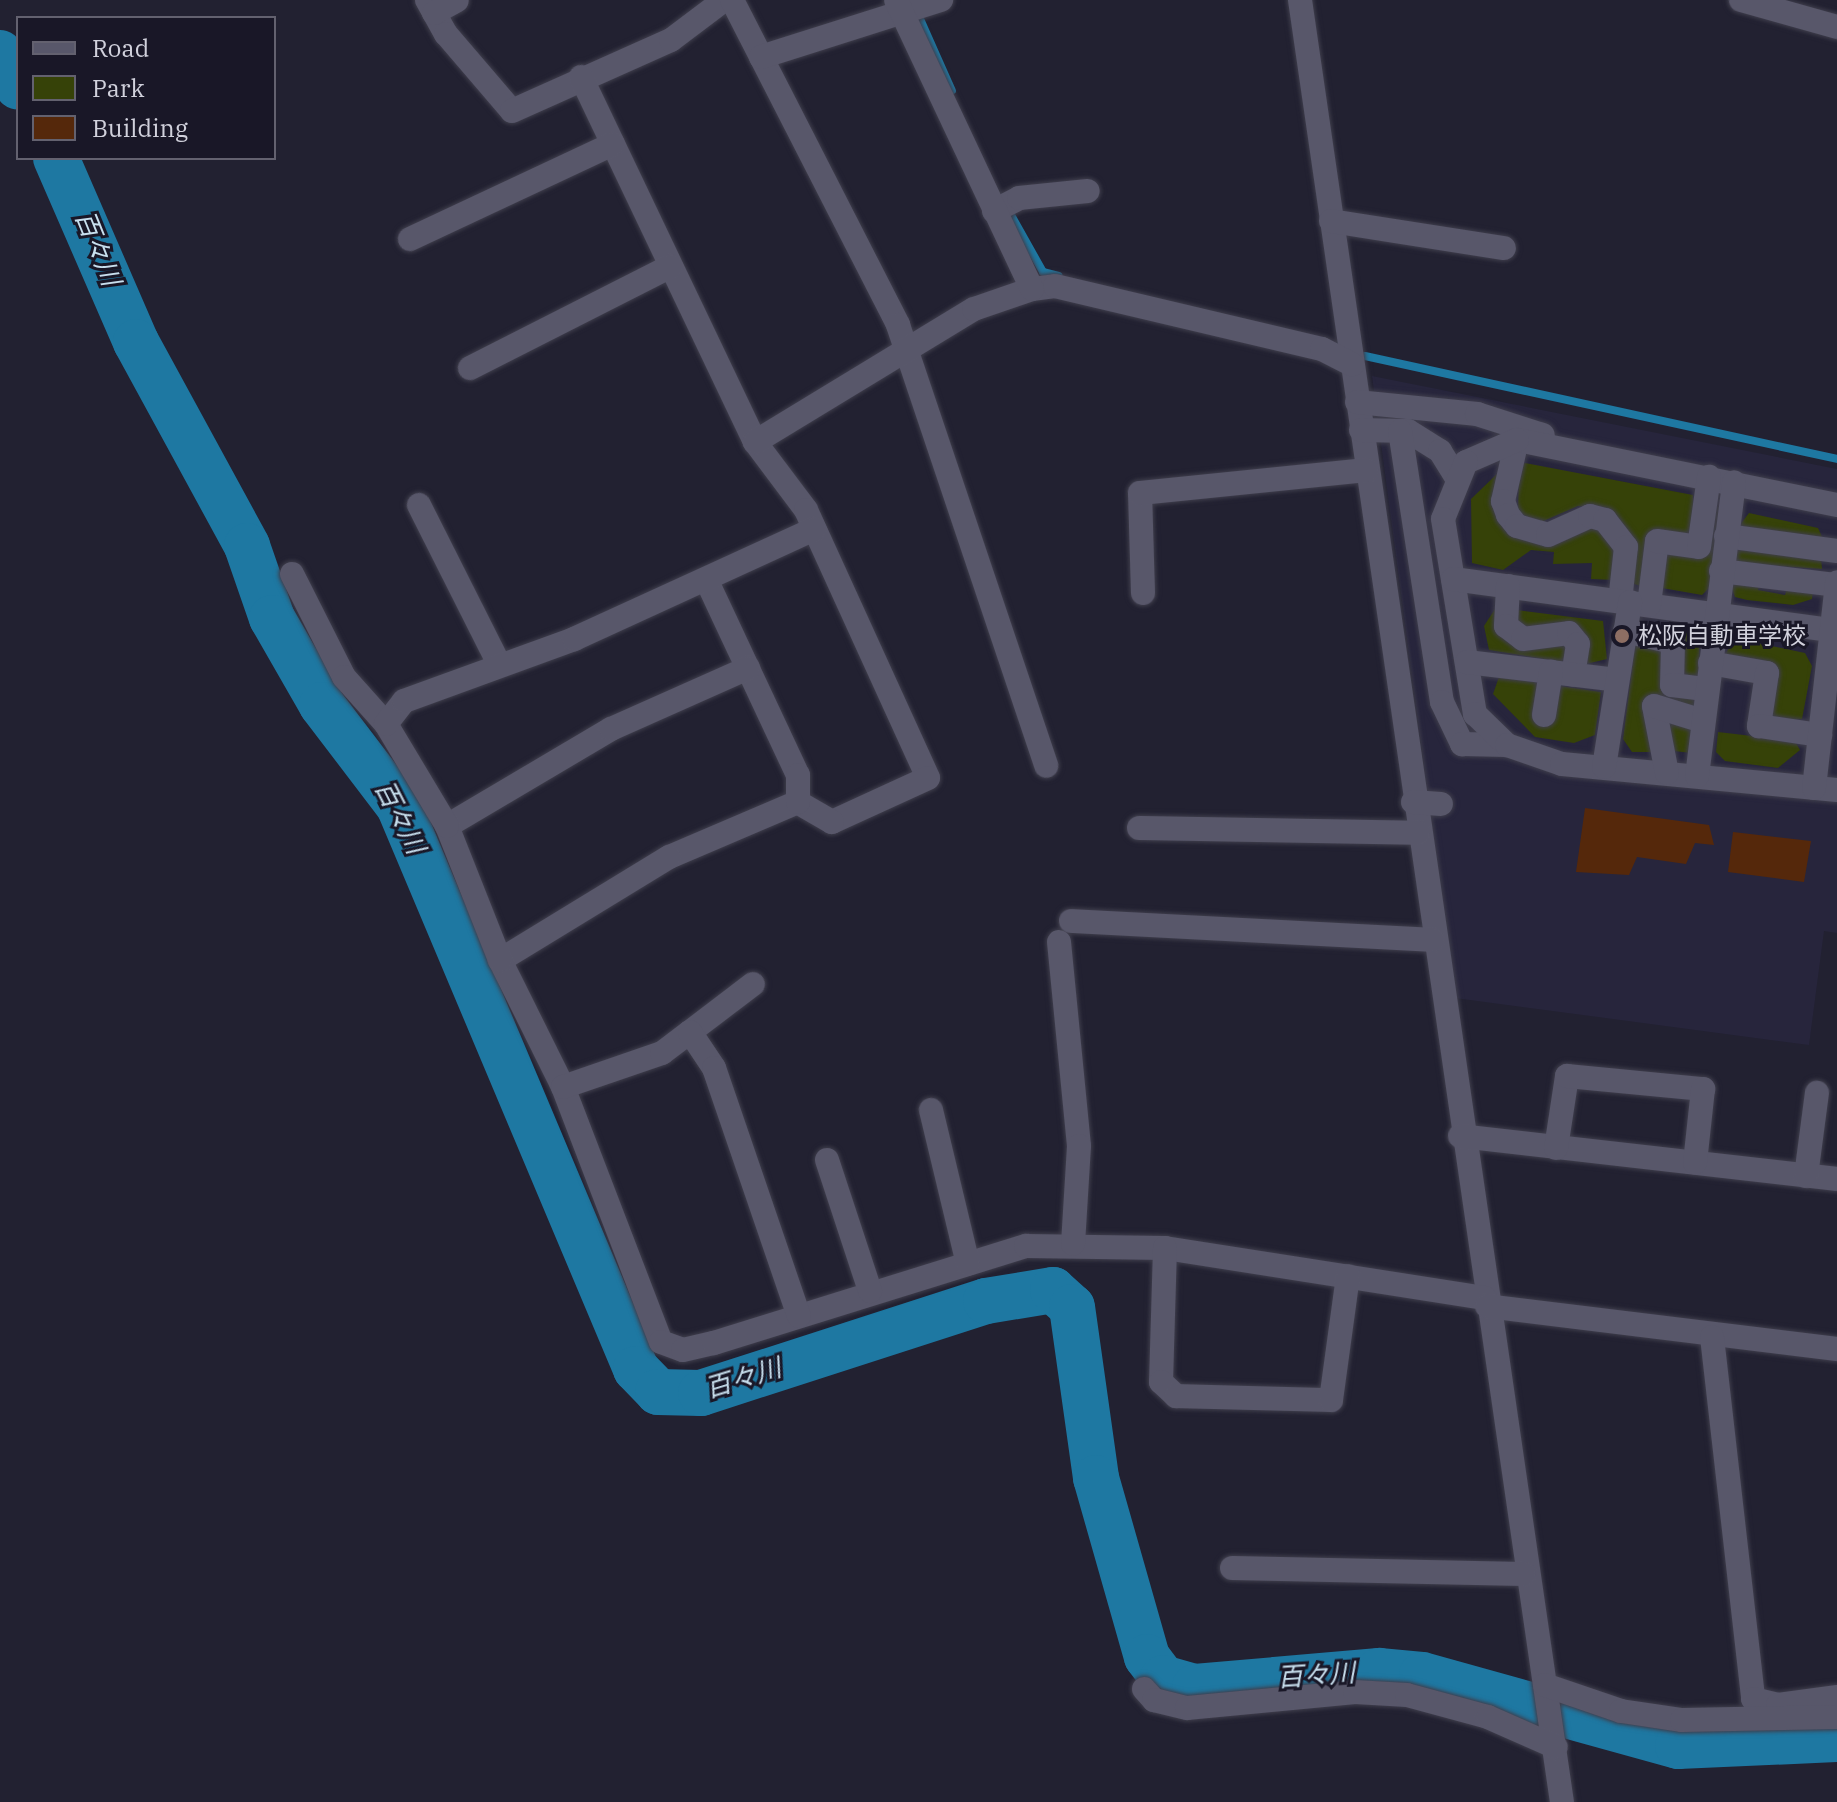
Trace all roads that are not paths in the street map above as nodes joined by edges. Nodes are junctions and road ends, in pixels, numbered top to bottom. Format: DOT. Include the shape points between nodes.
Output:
graph roads {
  1 [pos="457,0"];
  2 [pos="724,0"];
  3 [pos="732,0"];
  4 [pos="1300,0"];
  5 [pos="1741,0"];
  6 [pos="915,5"];
  7 [pos="430,6"];
  8 [pos="1837,27"];
  9 [pos="761,57"];
  10 [pos="581,77"];
  11 [pos="613,144"];
  12 [pos="1088,191"];
  13 [pos="1003,206"];
  14 [pos="1331,221"];
  15 [pos="410,239"];
  16 [pos="1504,248"];
  17 [pos="671,266"];
  18 [pos="1032,289"];
  19 [pos="908,349"];
  20 [pos="1352,364"];
  21 [pos="470,368"];
  22 [pos="1357,402"];
  23 [pos="1361,430"];
  24 [pos="1400,431"];
  25 [pos="1516,432"];
  26 [pos="755,442"];
  27 [pos="1367,470"];
  28 [pos="1456,477"];
  29 [pos="1709,477"];
  30 [pos="1734,482"];
  31 [pos="419,505"];
  32 [pos="1837,505"];
  33 [pos="814,529"];
  34 [pos="1726,536"];
  35 [pos="1837,551"];
  36 [pos="1721,571"];
  37 [pos="292,574"];
  38 [pos="706,579"];
  39 [pos="1453,579"];
  40 [pos="1837,584"];
  41 [pos="1508,586"];
  42 [pos="1143,593"];
  43 [pos="1633,603"];
  44 [pos="1715,616"];
  45 [pos="1834,630"];
  46 [pos="1625,631"];
  47 [pos="498,662"];
  48 [pos="1467,662"];
  49 [pos="1710,663"];
  50 [pos="748,668"];
  51 [pos="1562,673"];
  52 [pos="1617,680"];
  53 [pos="1707,689"];
  54 [pos="1830,703"];
  55 [pos="1544,715"];
  56 [pos="1703,721"];
  57 [pos="386,724"];
  58 [pos="1820,735"];
  59 [pos="1507,745"];
  60 [pos="1046,766"];
  61 [pos="1604,767"];
  62 [pos="1667,773"];
  63 [pos="1697,776"];
  64 [pos="1825,789"];
  65 [pos="798,802"];
  66 [pos="1413,802"];
  67 [pos="1441,804"];
  68 [pos="447,826"];
  69 [pos="1139,828"];
  70 [pos="1418,833"];
  71 [pos="1433,940"];
  72 [pos="500,960"];
  73 [pos="753,984"];
  74 [pos="690,1032"];
  75 [pos="563,1087"];
  76 [pos="1817,1093"];
  77 [pos="931,1110"];
  78 [pos="1460,1136"];
  79 [pos="1556,1148"];
  80 [pos="827,1160"];
  81 [pos="1695,1163"];
  82 [pos="1806,1176"];
  83 [pos="1837,1179"];
  84 [pos="1073,1244"];
  85 [pos="1165,1248"];
  86 [pos="968,1264"];
  87 [pos="1348,1276"];
  88 [pos="870,1291"];
  89 [pos="1486,1302"];
  90 [pos="799,1316"];
  91 [pos="1712,1337"];
  92 [pos="1837,1349"];
  93 [pos="1232,1568"];
  94 [pos="1524,1574"];
  95 [pos="1144,1689"];
  96 [pos="1546,1690"];
  97 [pos="1837,1697"];
  98 [pos="1754,1711"];
  99 [pos="1837,1717"];
  100 [pos="1556,1747"];
  101 [pos="1562,1802"];
  1 -- 7 [label="street"];
  2 -- 10 [label="street" via="671,40"];
  3 -- 9 [label="street"];
  4 -- 14 [label="street"];
  5 -- 8 [label="street"];
  6 -- 9 [label="street"];
  6 -- 13 [label="street"];
  7 -- 10 [label="street" via="512,111"];
  9 -- 19 [label="street"];
  10 -- 11 [label="street"];
  11 -- 15 [label="street"];
  11 -- 17 [label="street"];
  12 -- 13 [label="street"];
  13 -- 18 [label="street"];
  14 -- 16 [label="street"];
  14 -- 20 [label="street"];
  17 -- 21 [label="street"];
  17 -- 26 [label="street"];
  18 -- 19 [label="street" via="974,309"];
  18 -- 20 [label="street" via="1055,286 1248,332"];
  19 -- 26 [label="street"];
  19 -- 60 [label="street"];
  20 -- 22 [label="street"];
  22 -- 23 [label="street"];
  22 -- 25 [label="street"];
  23 -- 24 [label="street"];
  23 -- 27 [label="street"];
  24 -- 28 [label="street" via="1440,451"];
  24 -- 59 [label="street" via="1442,702 1462,744"];
  25 -- 28 [label="street" via="1466,462"];
  25 -- 29 [label="street"];
  25 -- 43 [label="street" via="1503,501 1508,515 1517,526 1548,535 1590,516 1605,520 1626,547"];
  26 -- 33 [label="street"];
  27 -- 42 [label="street" via="1140,493"];
  27 -- 66 [label="street"];
  28 -- 39 [label="street" via="1443,519"];
  29 -- 30 [label="street"];
  29 -- 43 [label="street" via="1699,547 1657,541"];
  30 -- 32 [label="street"];
  30 -- 34 [label="street"];
  31 -- 47 [label="street"];
  33 -- 38 [label="street"];
  33 -- 65 [label="street" via="928,778 832,822"];
  34 -- 35 [label="street"];
  34 -- 36 [label="street"];
  36 -- 40 [label="street"];
  36 -- 44 [label="street"];
  37 -- 57 [label="street" via="344,677"];
  38 -- 47 [label="street" via="574,639"];
  38 -- 50 [label="street"];
  39 -- 41 [label="street"];
  39 -- 48 [label="street"];
  40 -- 45 [label="street"];
  41 -- 43 [label="street"];
  41 -- 51 [label="street" via="1506,626 1523,639 1569,633 1578,644"];
  43 -- 44 [label="street"];
  43 -- 46 [label="street"];
  44 -- 45 [label="street"];
  44 -- 49 [label="street"];
  45 -- 54 [label="street"];
  46 -- 52 [label="street"];
  46 -- 53 [label="street" via="1673,642 1672,685"];
  47 -- 57 [label="street" via="404,701"];
  48 -- 51 [label="street"];
  48 -- 59 [label="street" via="1475,714"];
  49 -- 53 [label="street"];
  49 -- 58 [label="street" via="1767,673 1759,726"];
  50 -- 65 [label="street" via="798,775"];
  50 -- 68 [label="street" via="611,729"];
  51 -- 52 [label="street"];
  51 -- 55 [label="street"];
  52 -- 61 [label="street"];
  53 -- 56 [label="street"];
  54 -- 58 [label="street"];
  56 -- 62 [label="street" via="1654,706"];
  56 -- 63 [label="street"];
  57 -- 68 [label="street"];
  58 -- 64 [label="street"];
  59 -- 61 [label="street" via="1562,764"];
  61 -- 62 [label="street"];
  62 -- 63 [label="street"];
  63 -- 64 [label="street"];
  65 -- 72 [label="street" via="669,857"];
  66 -- 67 [label="street"];
  66 -- 70 [label="street"];
  68 -- 72 [label="street"];
  69 -- 70 [label="street"];
  70 -- 71 [label="street"];
  71 -- 78 [label="street"];
  71 -- 84 [label="street" via="1065,932 1079,1146"];
  72 -- 75 [label="street"];
  73 -- 74 [label="street"];
  74 -- 75 [label="street" via="662,1053"];
  74 -- 90 [label="street" via="714,1068"];
  75 -- 90 [label="street" via="661,1342 683,1350"];
  76 -- 82 [label="street"];
  77 -- 86 [label="street"];
  78 -- 79 [label="street"];
  78 -- 89 [label="street"];
  79 -- 81 [label="street"];
  79 -- 81 [label="street" via="1567,1076 1703,1089"];
  80 -- 88 [label="street"];
  81 -- 82 [label="street"];
  82 -- 83 [label="street"];
  84 -- 85 [label="street"];
  84 -- 86 [label="street" via="1026,1246"];
  85 -- 87 [label="street"];
  85 -- 87 [label="street" via="1161,1382 1176,1396 1331,1400"];
  86 -- 88 [label="street"];
  87 -- 89 [label="street"];
  88 -- 90 [label="street"];
  89 -- 91 [label="street"];
  89 -- 94 [label="street"];
  91 -- 92 [label="street"];
  91 -- 98 [label="street"];
  93 -- 94 [label="street"];
  94 -- 96 [label="street"];
  95 -- 100 [label="street" via="1170,1705 1202,1708 1310,1694 1407,1695 1488,1717"];
  96 -- 98 [label="street" via="1621,1711"];
  96 -- 100 [label="street"];
  97 -- 98 [label="street"];
  98 -- 99 [label="street"];
  100 -- 101 [label="street"];
}
